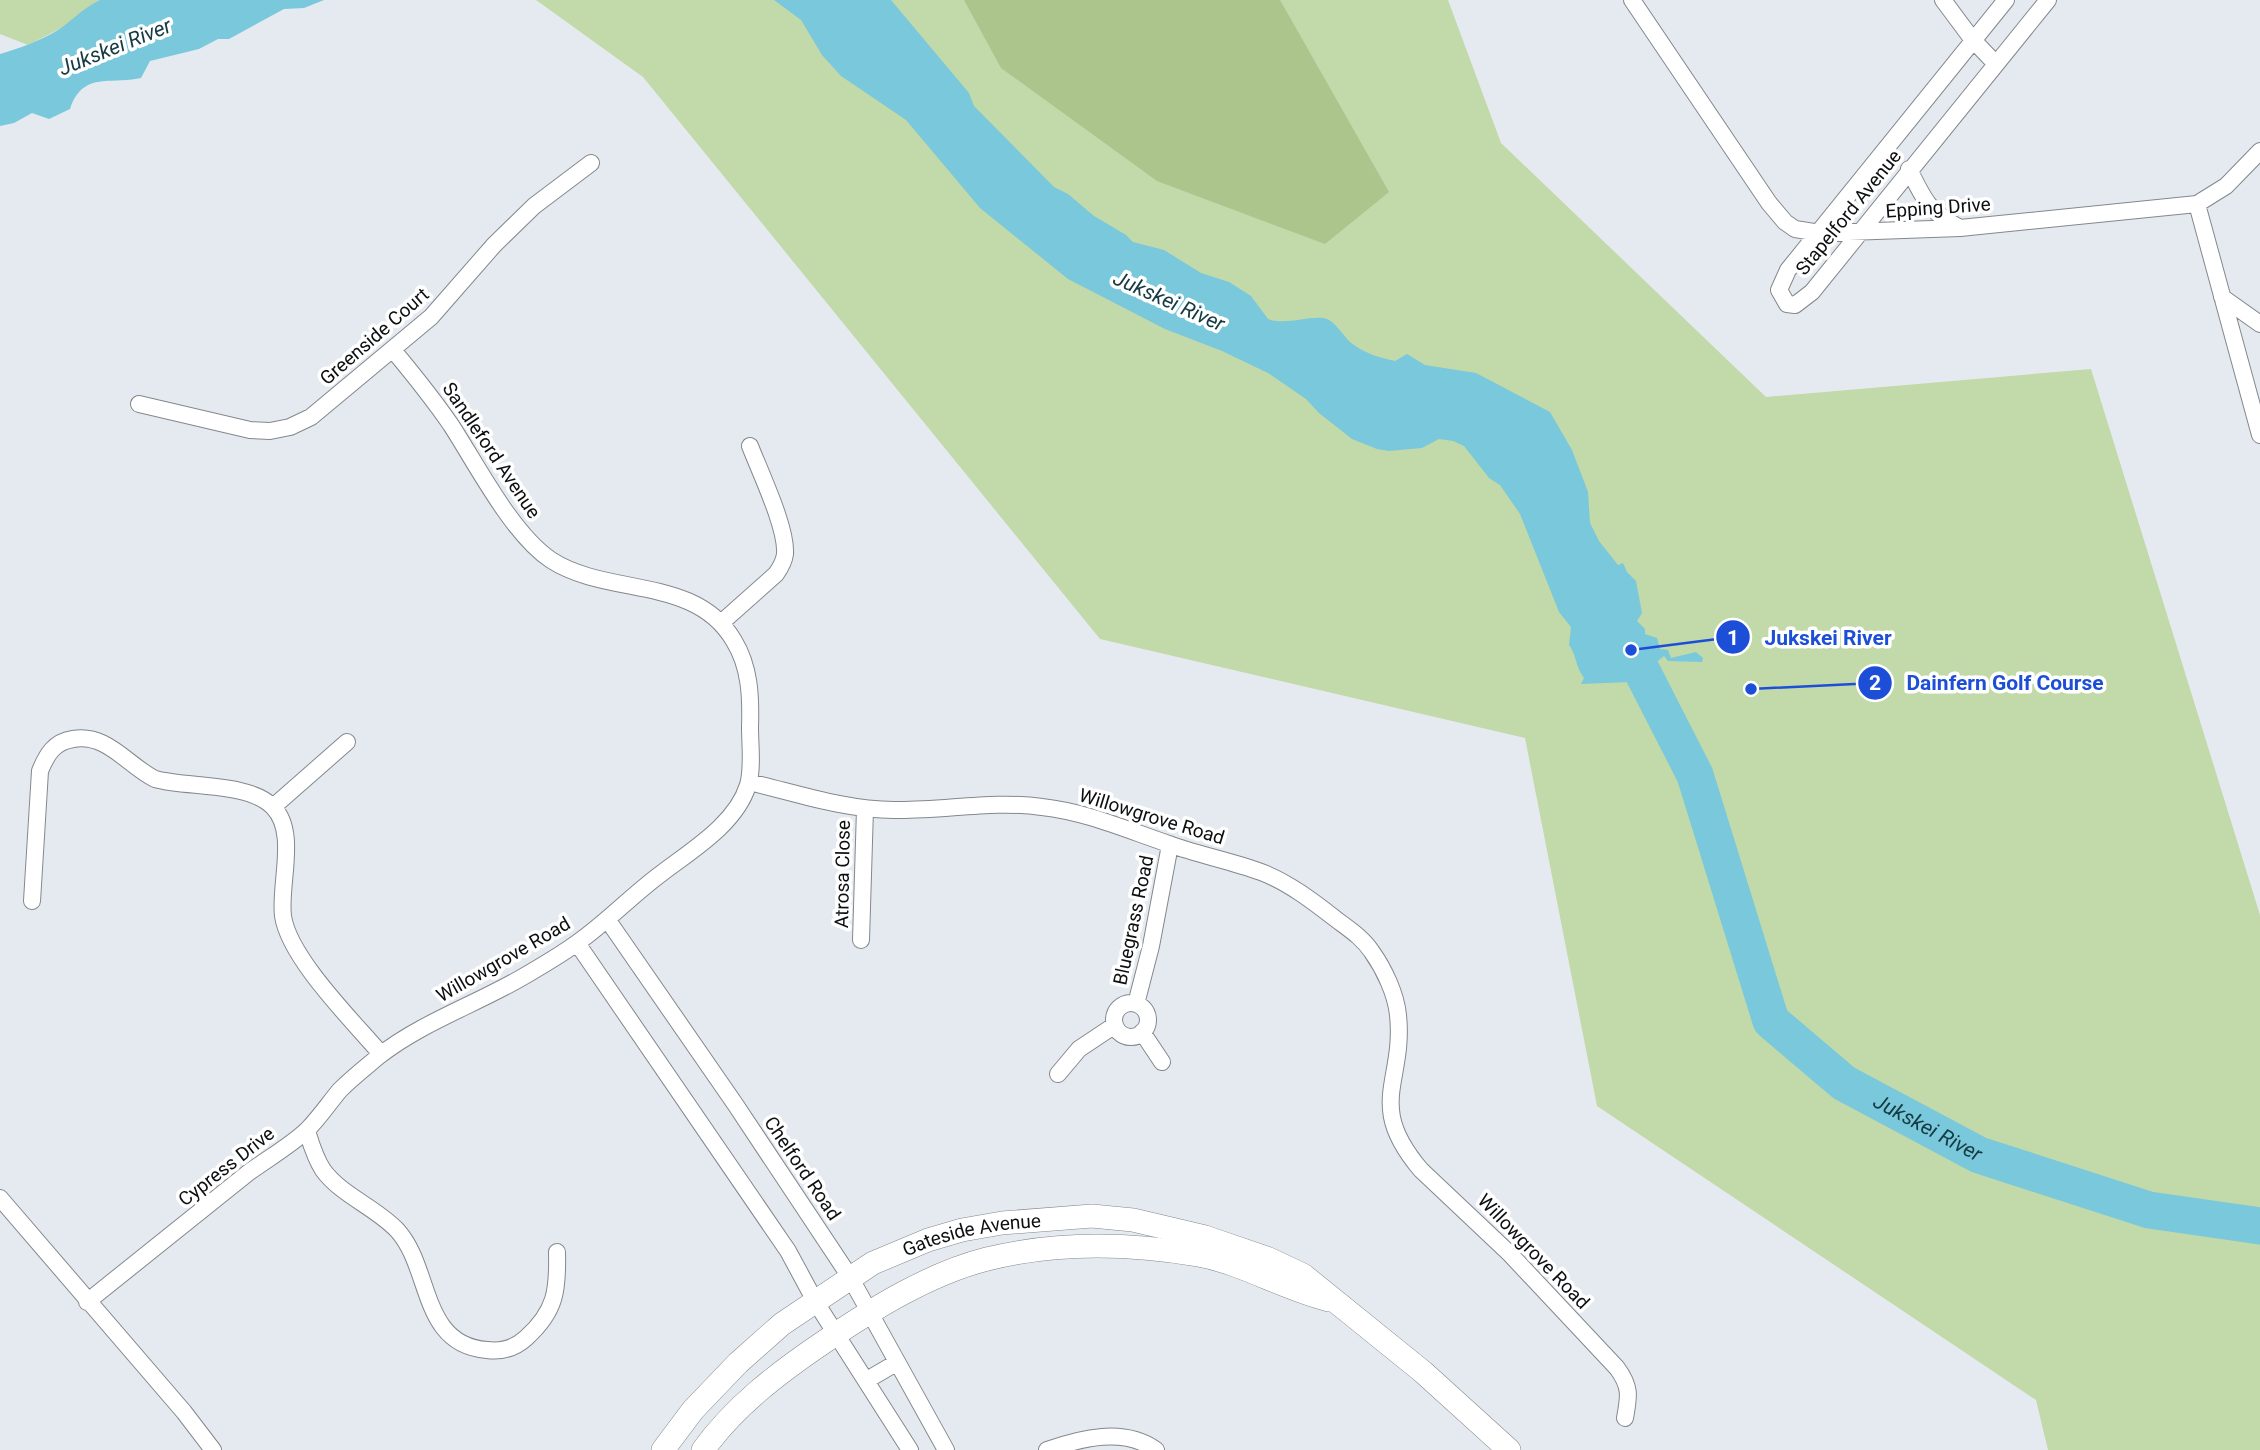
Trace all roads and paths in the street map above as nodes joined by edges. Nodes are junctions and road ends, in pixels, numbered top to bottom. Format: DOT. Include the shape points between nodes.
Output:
graph roads {
  1 [pos="1632,0"];
  2 [pos="1943,0"];
  3 [pos="2006,0"];
  4 [pos="2048,0"];
  5 [pos="1972,39"];
  6 [pos="1995,63"];
  7 [pos="2260,151"];
  8 [pos="591,163"];
  9 [pos="1909,169"];
  10 [pos="2197,204"];
  11 [pos="1960,228"];
  12 [pos="1859,232"];
  13 [pos="1821,233"];
  14 [pos="2222,298"];
  15 [pos="2260,324"];
  16 [pos="393,349"];
  17 [pos="139,404"];
  18 [pos="2260,435"];
  19 [pos="751,446"];
  20 [pos="721,623"];
  21 [pos="347,742"];
  22 [pos="749,782"];
  23 [pos="273,807"];
  24 [pos="865,809"];
  25 [pos="1170,845"];
  26 [pos="32,901"];
  27 [pos="607,919"];
  28 [pos="861,940"];
  29 [pos="577,943"];
  30 [pos="1136,1004"];
  31 [pos="1115,1025"];
  32 [pos="1142,1032"];
  33 [pos="381,1054"];
  34 [pos="1162,1062"];
  35 [pos="1058,1074"];
  36 [pos="307,1130"];
  37 [pos="0,1198"];
  38 [pos="557,1252"];
  39 [pos="850,1277"];
  40 [pos="816,1301"];
  41 [pos="87,1302"];
  42 [pos="1338,1303"];
  43 [pos="872,1312"];
  44 [pos="836,1334"];
  45 [pos="896,1363"];
  46 [pos="867,1380"];
  47 [pos="1625,1418"];
  48 [pos="213,1450"];
  49 [pos="663,1450"];
  50 [pos="704,1450"];
  51 [pos="910,1450"];
  52 [pos="946,1450"];
  53 [pos="1047,1450"];
  54 [pos="1156,1450"];
  55 [pos="1509,1450"];
  1 -- 13 [label="street, Epping Drive" via="1777,214 1795,229"];
  2 -- 5 [label="street"];
  3 -- 5 [label="street, Stapelford Avenue"];
  4 -- 6 [label="street, Stapelford Avenue"];
  5 -- 6 [label="street"];
  5 -- 13 [label="street, Stapelford Avenue"];
  6 -- 9 [label="street, Stapelford Avenue"];
  7 -- 10 [label="street, Epping Drive" via="2226,186"];
  8 -- 16 [label="street, Greenside Court" via="515,223 448,299"];
  9 -- 11 [label="street" via="1929,207"];
  9 -- 12 [label="street, Stapelford Avenue"];
  10 -- 11 [label="street, Epping Drive"];
  10 -- 14 [label="street"];
  11 -- 12 [label="street, Epping Drive"];
  12 -- 13 [label="street, Epping Drive"];
  12 -- 13 [label="street, Stapelford Avenue" via="1804,300 1787,303 1779,290 1782,281"];
  14 -- 15 [label="street"];
  14 -- 18 [label="street"];
  16 -- 17 [label="street, Greenside Court" via="329,404 290,427 250,430"];
  16 -- 20 [label="street, Sandleford Avenue" via="442,413 502,506 548,558 591,578 686,600"];
  19 -- 20 [label="street" via="776,513 785,554 776,574"];
  20 -- 22 [label="street, Sandleford Avenue" via="738,648 748,676"];
  21 -- 23 [label="street"];
  22 -- 24 [label="street, Willowgrove Road"];
  22 -- 27 [label="street, Willowgrove Road" via="740,803 705,840"];
  23 -- 26 [label="street" via="244,792 155,779 96,739 67,740 54,746 40,771"];
  23 -- 33 [label="street" via="285,835 282,902 290,940 303,962"];
  24 -- 25 [label="street, Willowgrove Road" via="1046,807 1101,820"];
  24 -- 28 [label="street, Atrosa Close"];
  25 -- 30 [label="street, Bluegrass Road"];
  25 -- 47 [label="street, Willowgrove Road" via="1282,882 1370,949 1398,1012 1390,1097 1396,1135 1420,1170 1510,1254 1617,1368 1629,1396"];
  27 -- 29 [label="street, Willowgrove Road"];
  27 -- 39 [label="street, Chelford Road"];
  29 -- 33 [label="street, Willowgrove Road"];
  29 -- 40 [label="street" via="788,1251"];
  30 -- 31 [label="street" via="1119,1008"];
  30 -- 32 [label="street" via="1147,1016"];
  31 -- 32 [label="street" via="1124,1035"];
  31 -- 35 [label="street" via="1079,1049"];
  32 -- 34 [label="street"];
  33 -- 36 [label="street, Cypress Drive" via="342,1088"];
  36 -- 38 [label="street" via="316,1157 335,1183 406,1242 435,1316 463,1343 499,1351 520,1343 538,1327 552,1307 558,1283"];
  36 -- 41 [label="street, Cypress Drive"];
  37 -- 41 [label="street"];
  39 -- 40 [label="street, Gateside Avenue"];
  39 -- 42 [label="street, Gateside Avenue" via="903,1249 962,1230 1093,1216 1205,1237 1269,1259 1303,1275"];
  39 -- 43 [label="street, Chelford Road"];
  40 -- 44 [label="street"];
  40 -- 49 [label="street, Gateside Avenue" via="738,1363"];
  41 -- 48 [label="street"];
  42 -- 43 [label="street, Gateside Avenue" via="1202,1255 1144,1247 1079,1246 985,1260 950,1272"];
  42 -- 55 [label="street, Gateside Avenue"];
  43 -- 44 [label="street, Gateside Avenue"];
  43 -- 45 [label="street, Chelford Road"];
  44 -- 46 [label="street"];
  44 -- 50 [label="street, Gateside Avenue" via="766,1383"];
  45 -- 46 [label="street"];
  45 -- 52 [label="street, Chelford Road"];
  46 -- 51 [label="street"];
  53 -- 54 [label="street" via="1117,1437 1139,1440"];
}
